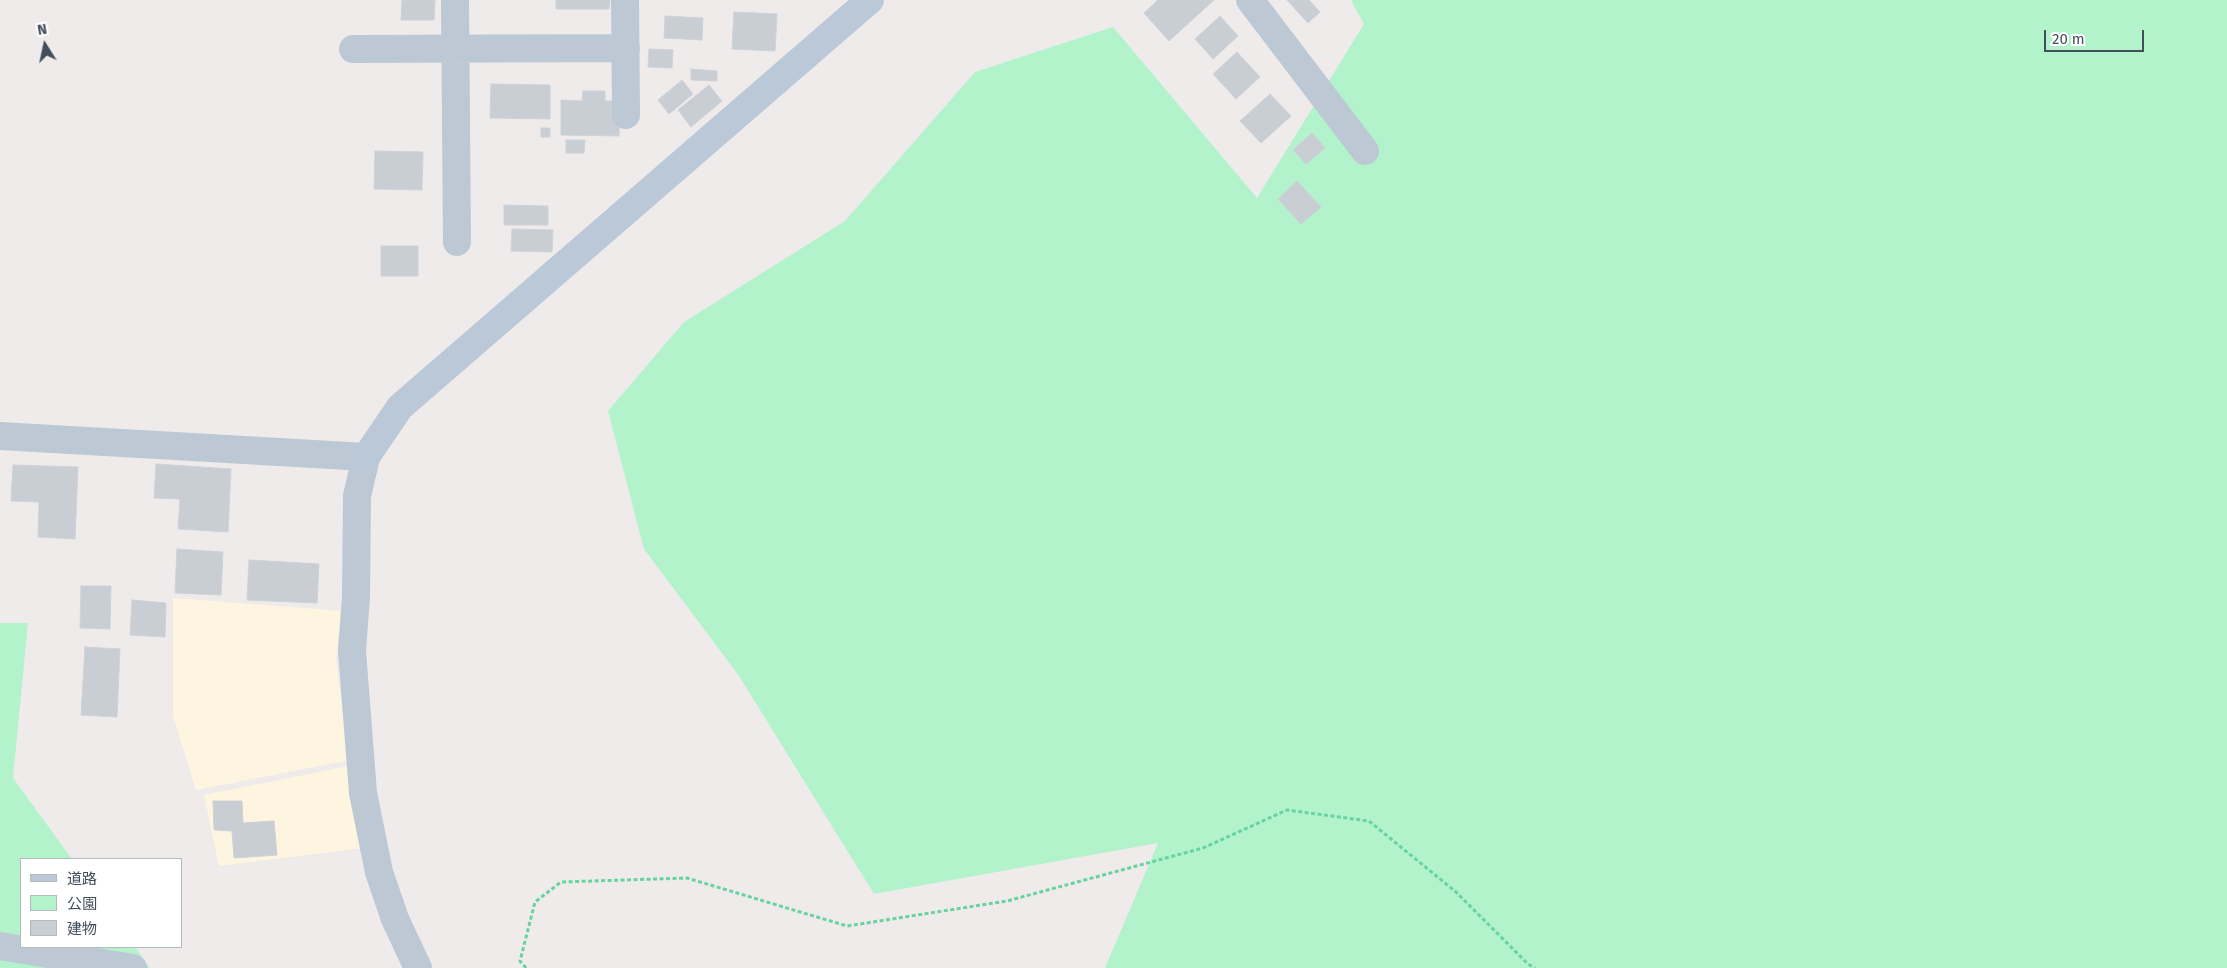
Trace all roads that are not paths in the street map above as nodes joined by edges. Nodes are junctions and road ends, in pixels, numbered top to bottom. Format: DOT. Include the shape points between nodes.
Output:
graph roads {
  1 [pos="455,0"];
  2 [pos="625,0"];
  3 [pos="870,0"];
  4 [pos="1250,0"];
  5 [pos="456,48"];
  6 [pos="626,48"];
  7 [pos="353,49"];
  8 [pos="626,115"];
  9 [pos="1365,151"];
  10 [pos="457,242"];
  11 [pos="0,436"];
  12 [pos="366,457"];
  13 [pos="0,946"];
  14 [pos="133,968"];
  15 [pos="418,968"];
  1 -- 5 [label="street"];
  2 -- 6 [label="street"];
  3 -- 12 [label="street" via="400,407"];
  4 -- 9 [label="street"];
  5 -- 6 [label="street"];
  5 -- 7 [label="street"];
  5 -- 10 [label="street"];
  6 -- 8 [label="street"];
  11 -- 12 [label="street"];
  12 -- 15 [label="street" via="357,496 352,651 363,793 379,872 395,920"];
  13 -- 14 [label="street"];
}
